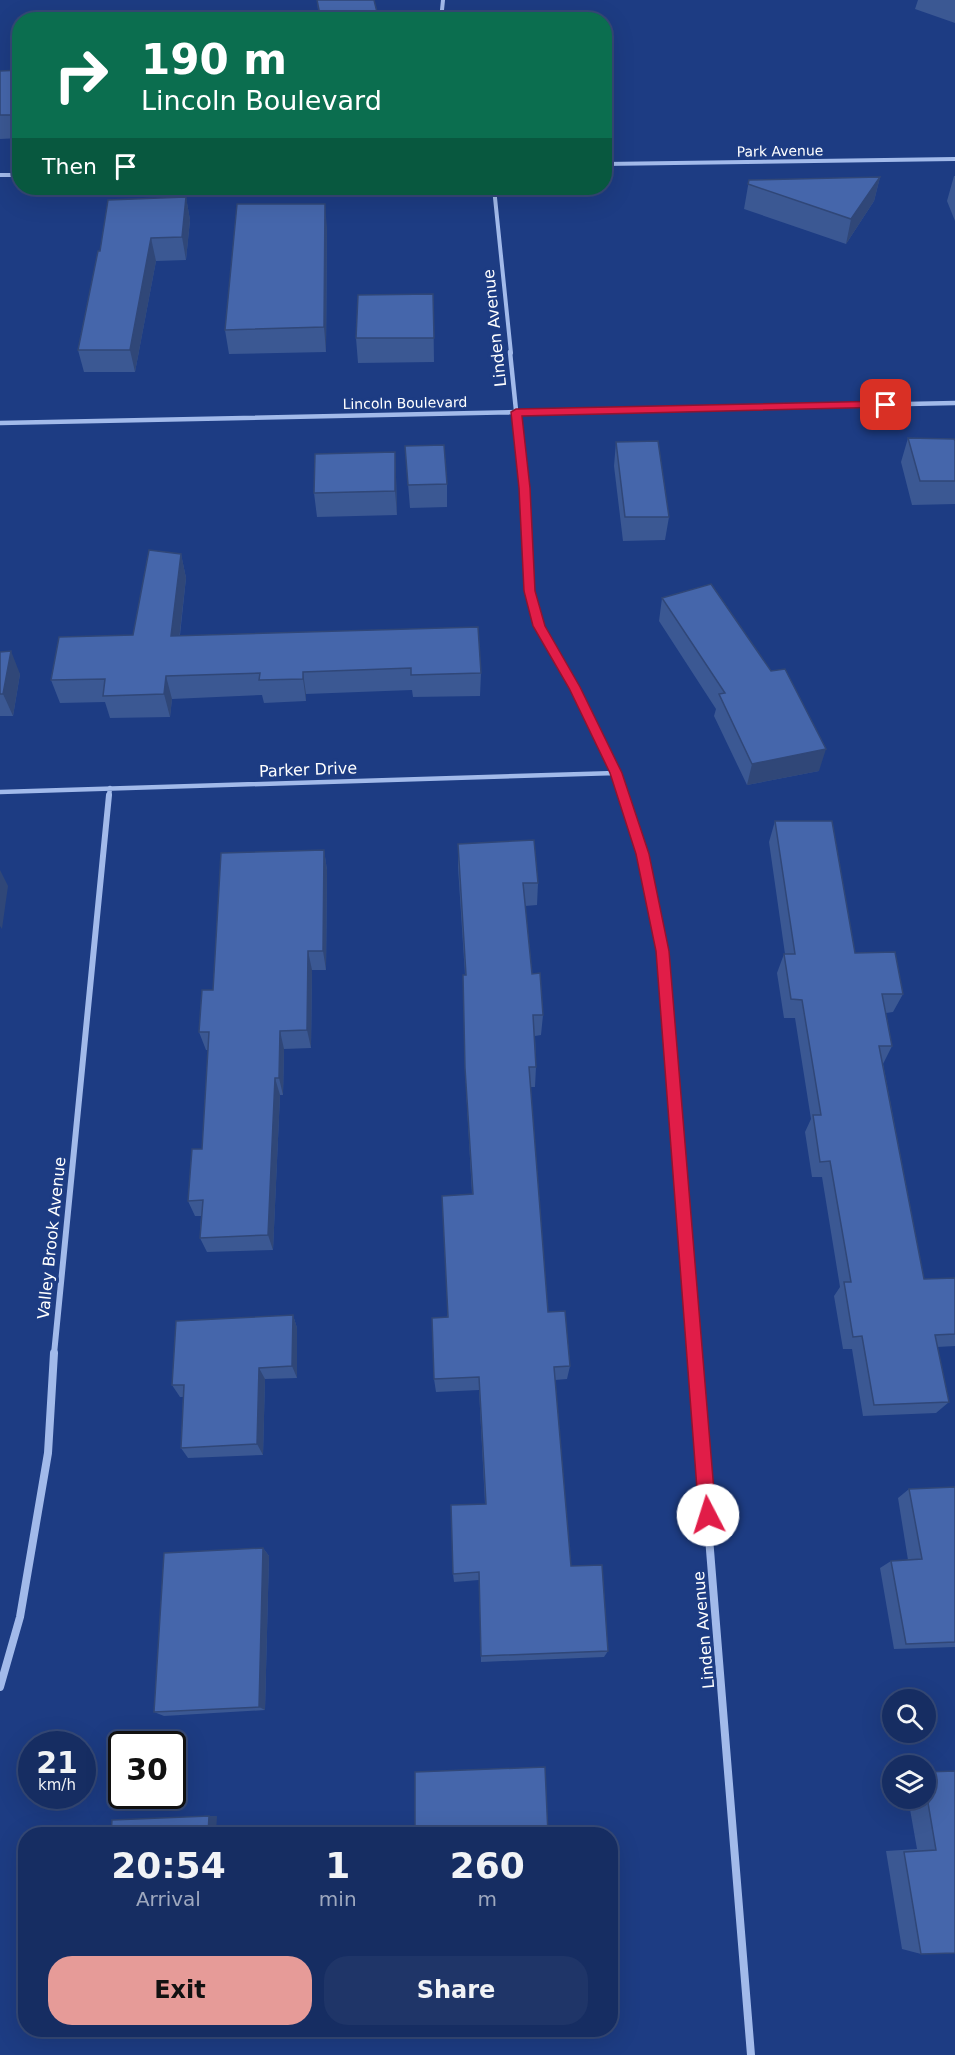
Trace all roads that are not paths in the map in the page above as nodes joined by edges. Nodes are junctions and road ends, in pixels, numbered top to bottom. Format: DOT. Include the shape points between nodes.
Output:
graph roads {
  1 [pos="955,159"];
  2 [pos="612,164"];
  3 [pos="495,195"];
  4 [pos="955,403"];
  5 [pos="516,412"];
  6 [pos="0,423"];
  7 [pos="616,773"];
  8 [pos="110,788"];
  9 [pos="0,792"];
  10 [pos="0,1687"];
  11 [pos="751,2055"];
  1 -- 2 [label="street, Park Avenue"];
  3 -- 5 [label="street, Linden Avenue"];
  4 -- 5 [label="street, Lincoln Boulevard"];
  5 -- 6 [label="street, Lincoln Boulevard"];
  5 -- 7 [label="street, Linden Avenue" via="532,603 539,626"];
  7 -- 8 [label="street, Parker Drive"];
  7 -- 11 [label="street, Linden Avenue" via="643,854 662,951"];
  8 -- 9 [label="street, Parker Drive"];
  8 -- 10 [label="street, Valley Brook Avenue" via="56,1327 48,1453 20,1617"];
}
